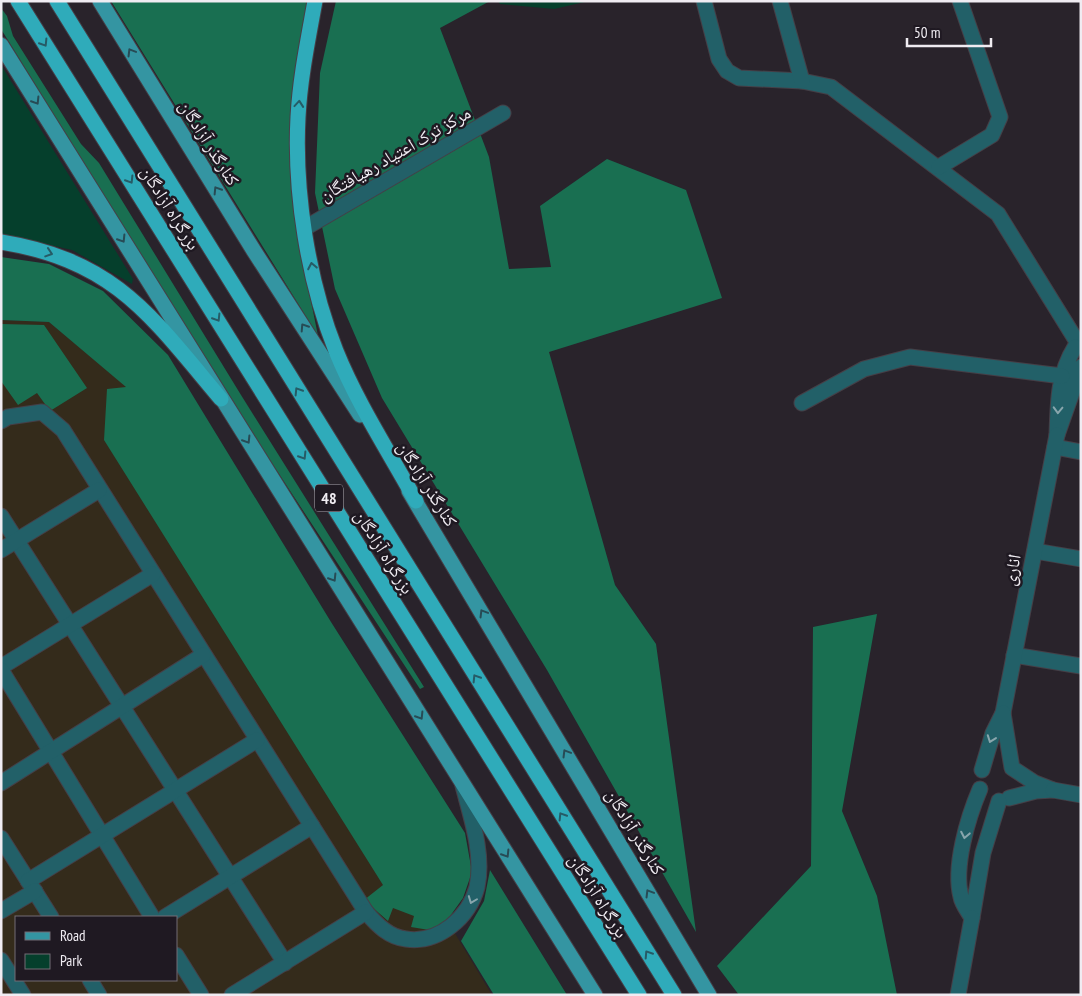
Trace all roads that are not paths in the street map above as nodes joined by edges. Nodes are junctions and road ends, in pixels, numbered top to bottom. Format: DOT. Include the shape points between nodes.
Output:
graph roads {
  1 [pos="18,1"];
  2 [pos="57,1"];
  3 [pos="100,1"];
  4 [pos="315,1"];
  5 [pos="704,1"];
  6 [pos="780,1"];
  7 [pos="960,1"];
  8 [pos="1,45"];
  9 [pos="802,81"];
  10 [pos="503,113"];
  11 [pos="939,167"];
  12 [pos="305,228"];
  13 [pos="1,242"];
  14 [pos="1078,344"];
  15 [pos="1081,367"];
  16 [pos="1062,376"];
  17 [pos="221,399"];
  18 [pos="802,403"];
  19 [pos="1,421"];
  20 [pos="1056,441"];
  21 [pos="1081,452"];
  22 [pos="99,490"];
  23 [pos="416,501"];
  24 [pos="1,516"];
  25 [pos="17,541"];
  26 [pos="1,550"];
  27 [pos="1035,551"];
  28 [pos="1081,559"];
  29 [pos="154,574"];
  30 [pos="70,625"];
  31 [pos="204,655"];
  32 [pos="1014,655"];
  33 [pos="1081,666"];
  34 [pos="1,669"];
  35 [pos="121,707"];
  36 [pos="1003,713"];
  37 [pos="257,740"];
  38 [pos="51,752"];
  39 [pos="1012,768"];
  40 [pos="982,770"];
  41 [pos="1,783"];
  42 [pos="462,784"];
  43 [pos="980,789"];
  44 [pos="1053,790"];
  45 [pos="174,791"];
  46 [pos="1081,795"];
  47 [pos="1004,799"];
  48 [pos="312,826"];
  49 [pos="101,836"];
  50 [pos="1,838"];
  51 [pos="230,877"];
  52 [pos="31,886"];
  53 [pos="1,911"];
  54 [pos="366,912"];
  55 [pos="50,916"];
  56 [pos="151,916"];
  57 [pos="167,916"];
  58 [pos="972,918"];
  59 [pos="178,958"];
  60 [pos="1,960"];
  61 [pos="285,963"];
  62 [pos="91,981"];
  63 [pos="23,995"];
  64 [pos="99,995"];
  65 [pos="201,995"];
  66 [pos="232,995"];
  67 [pos="596,995"];
  68 [pos="639,995"];
  69 [pos="674,995"];
  70 [pos="709,995"];
  71 [pos="958,995"];
  1 -- 68 [label="highway, بزرگراه آزادگان / 48, one-way"];
  69 -- 2 [label="highway, بزرگراه آزادگان / 48, one-way"];
  23 -- 3 [label="main road, کنارگذر آزادگان, one-way" via="254,251"];
  12 -- 4 [label="highway, one-way" via="298,117"];
  5 -- 9 [label="street" via="726,71 739,78"];
  6 -- 9 [label="street"];
  7 -- 11 [label="street" via="1000,117 992,135"];
  8 -- 17 [label="main road, one-way"];
  9 -- 11 [label="street" via="831,87"];
  10 -- 12 [label="street, مرکز ترک اعتیاد رهیافتگان"];
  11 -- 14 [label="street" via="998,214"];
  23 -- 12 [label="highway, one-way" via="336,352 319,299"];
  13 -- 17 [label="highway, one-way" via="49,252 112,282 156,322"];
  14 -- 16 [label="street, اناری" via="1067,360"];
  15 -- 20 [label="street, اناری"];
  16 -- 18 [label="street" via="910,357 864,369"];
  16 -- 20 [label="street, اناری, one-way"];
  17 -- 42 [label="main road, one-way"];
  19 -- 22 [label="street" via="42,412 63,430"];
  20 -- 21 [label="street"];
  20 -- 27 [label="street, اناری"];
  22 -- 25 [label="street"];
  22 -- 29 [label="street"];
  70 -- 23 [label="main road, کنارگذر آزادگان, one-way"];
  24 -- 25 [label="street"];
  25 -- 26 [label="street"];
  25 -- 30 [label="street"];
  27 -- 28 [label="street"];
  27 -- 32 [label="street, اناری"];
  29 -- 30 [label="street"];
  29 -- 31 [label="street"];
  30 -- 34 [label="street"];
  30 -- 35 [label="street"];
  31 -- 35 [label="street"];
  31 -- 37 [label="street"];
  32 -- 33 [label="street"];
  32 -- 36 [label="street, اناری"];
  34 -- 38 [label="street"];
  35 -- 38 [label="street"];
  35 -- 45 [label="street"];
  36 -- 39 [label="street, اناری"];
  36 -- 40 [label="street, اناری, one-way" via="992,733"];
  37 -- 45 [label="street"];
  37 -- 48 [label="street"];
  38 -- 41 [label="street"];
  38 -- 49 [label="street"];
  39 -- 40 [label="street" via="996,762"];
  39 -- 44 [label="street"];
  39 -- 47 [label="street" via="1018,780 1014,793"];
  40 -- 43 [label="street"];
  42 -- 54 [label="street, one-way" via="476,835 478,859 477,886 465,914 440,933 407,939 389,933"];
  42 -- 67 [label="main road, one-way"];
  43 -- 47 [label="street" via="988,798"];
  43 -- 58 [label="street, one-way" via="964,836 960,868 961,897"];
  44 -- 46 [label="street"];
  44 -- 47 [label="street"];
  45 -- 49 [label="street"];
  45 -- 51 [label="street"];
  47 -- 58 [label="street" via="983,854"];
  48 -- 51 [label="street"];
  48 -- 54 [label="street"];
  49 -- 52 [label="street"];
  49 -- 56 [label="street"];
  50 -- 52 [label="street"];
  51 -- 57 [label="street"];
  51 -- 61 [label="street"];
  52 -- 53 [label="street"];
  52 -- 55 [label="street"];
  54 -- 61 [label="street"];
  58 -- 71 [label="street"];
  59 -- 65 [label="street"];
  60 -- 63 [label="street"];
  61 -- 66 [label="street"];
  62 -- 64 [label="street"];
}
